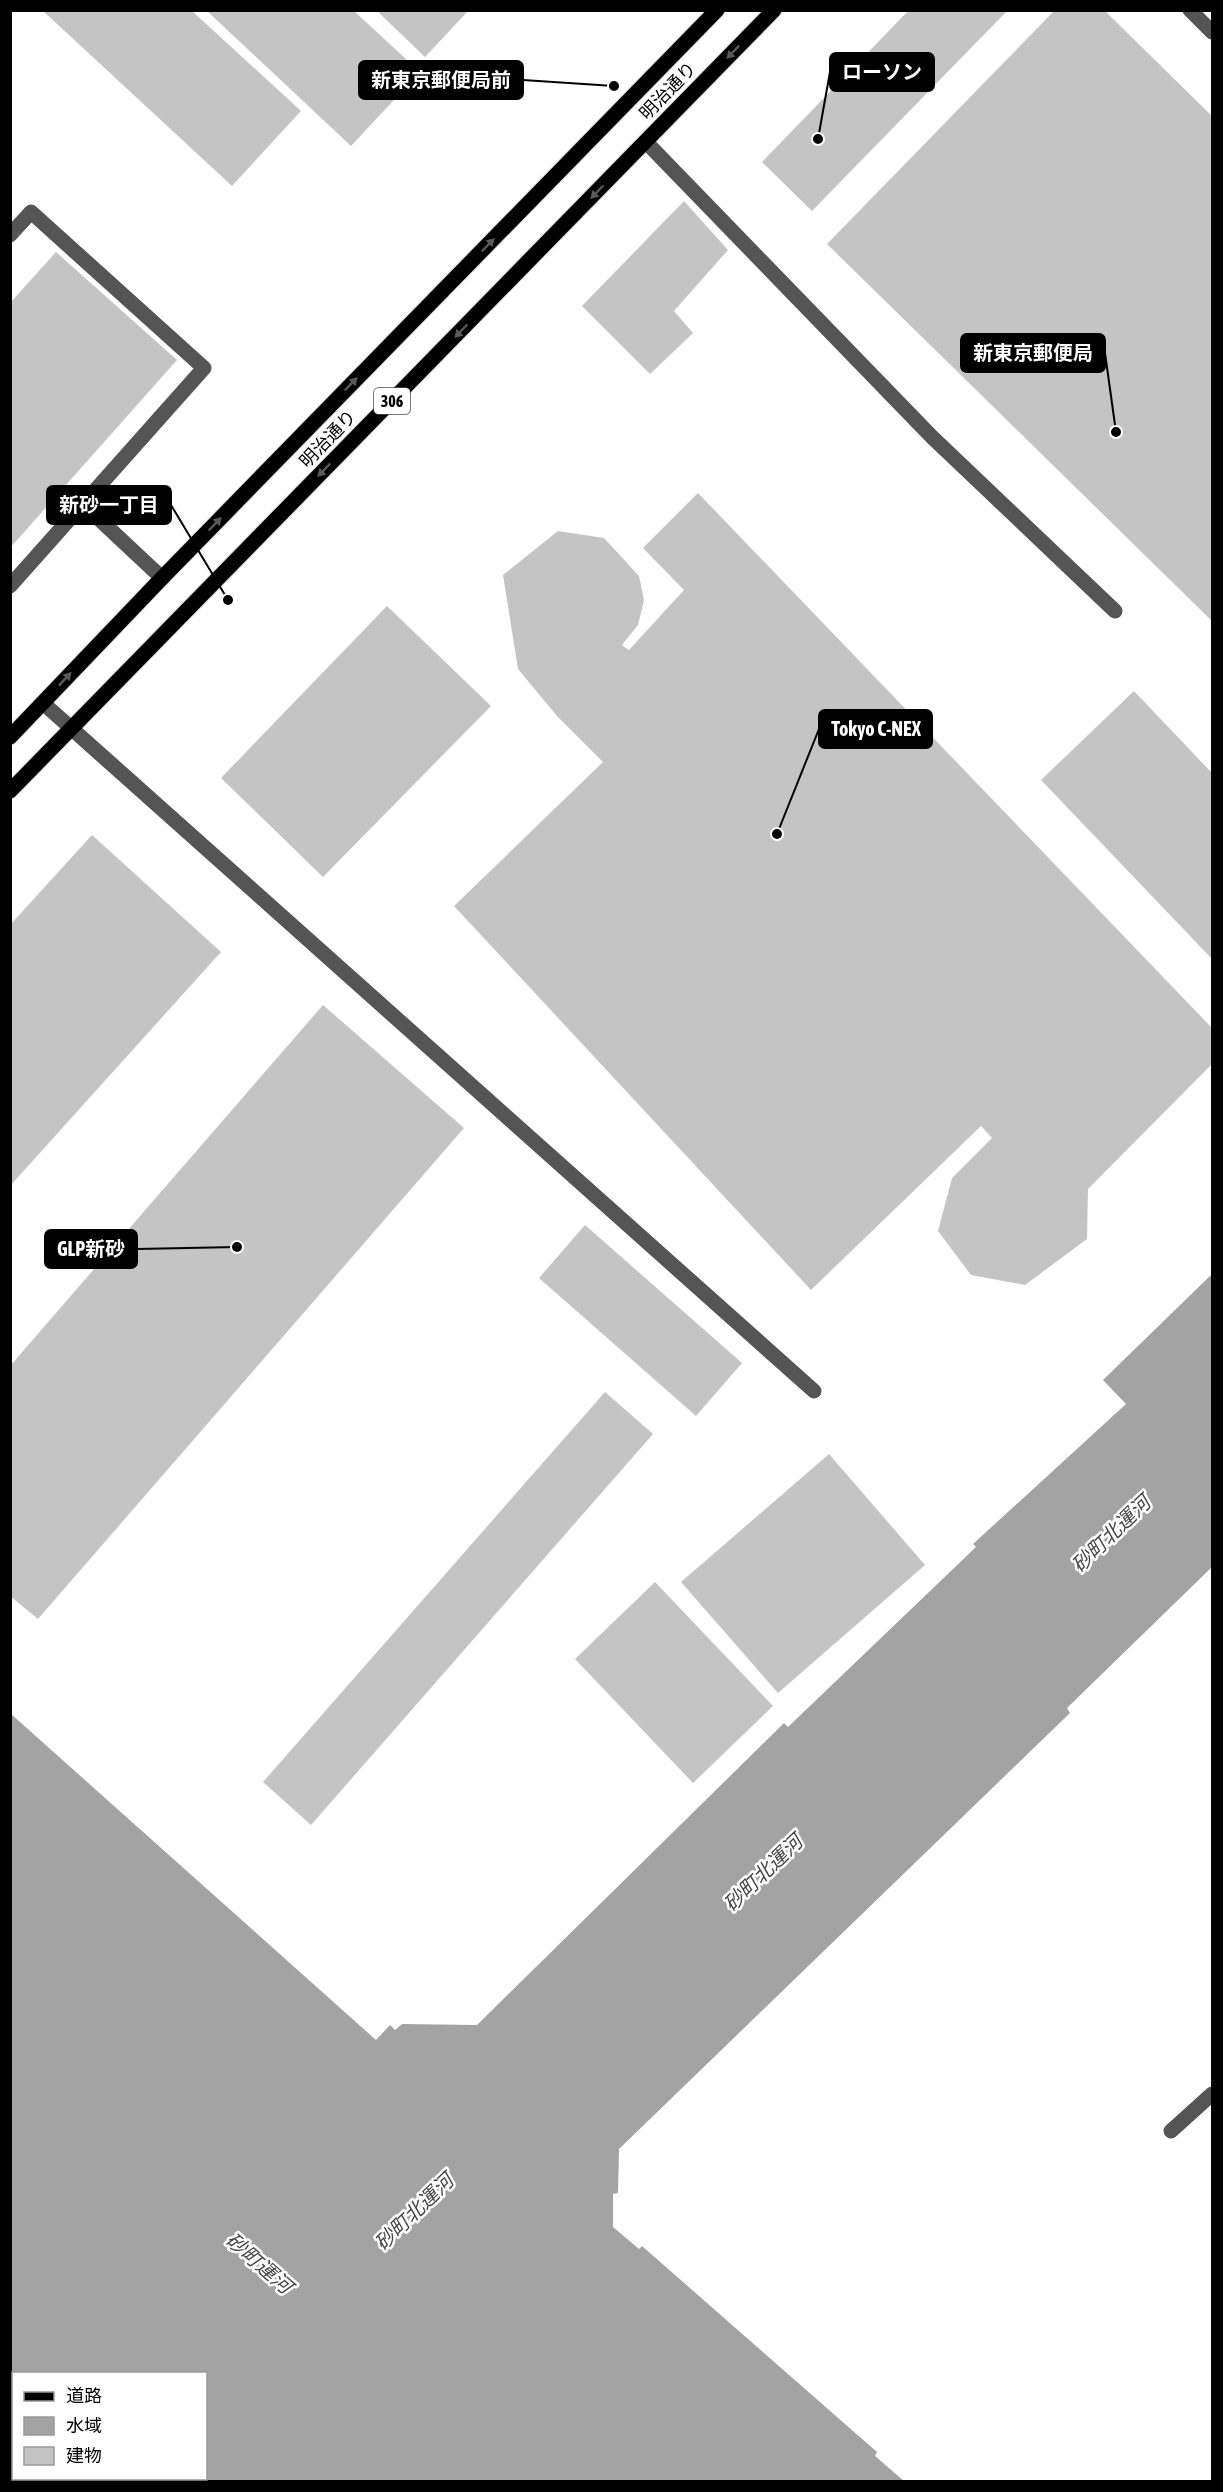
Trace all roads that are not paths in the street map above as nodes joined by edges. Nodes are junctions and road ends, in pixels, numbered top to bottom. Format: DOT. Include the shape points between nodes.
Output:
graph roads {
  1 [pos="717,10"];
  2 [pos="774,10"];
  3 [pos="1190,10"];
  4 [pos="1212,32"];
  5 [pos="646,142"];
  6 [pos="10,236"];
  7 [pos="83,504"];
  8 [pos="162,578"];
  9 [pos="10,586"];
  10 [pos="1115,611"];
  11 [pos="43,703"];
  12 [pos="71,728"];
  13 [pos="10,737"];
  14 [pos="10,791"];
  15 [pos="814,1391"];
  16 [pos="1212,2094"];
  17 [pos="1171,2131"];
  8 -- 1 [label="main road, 明治通り / 306, one-way"];
  2 -- 5 [label="main road, 明治通り / 306, one-way"];
  3 -- 4 [label="street"];
  5 -- 10 [label="street" via="932,437"];
  5 -- 12 [label="main road, 明治通り / 306, one-way"];
  6 -- 7 [label="street" via="31,212 204,368"];
  7 -- 8 [label="street"];
  7 -- 9 [label="street"];
  11 -- 8 [label="main road, 明治通り / 306, one-way"];
  11 -- 12 [label="street"];
  11 -- 13 [label="main road, 明治通り / 306"];
  12 -- 14 [label="main road, 明治通り / 306"];
  12 -- 15 [label="street"];
  16 -- 17 [label="street"];
}
